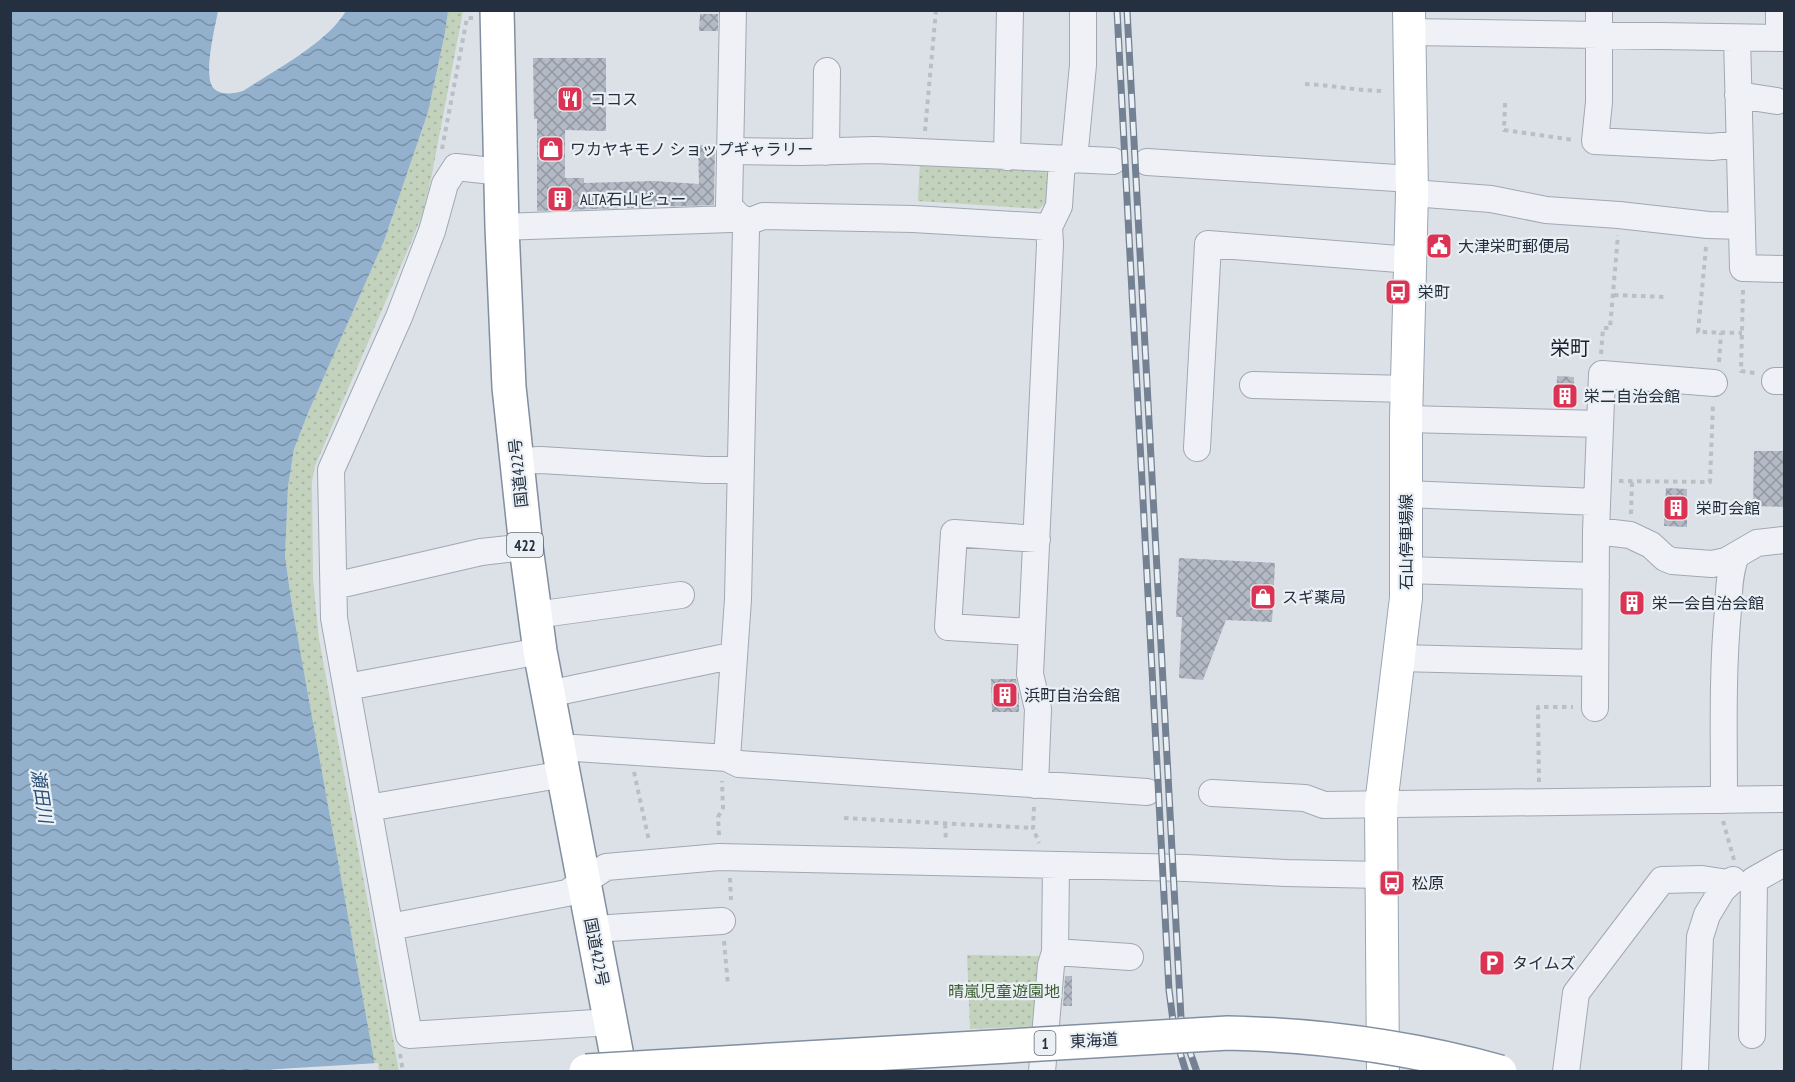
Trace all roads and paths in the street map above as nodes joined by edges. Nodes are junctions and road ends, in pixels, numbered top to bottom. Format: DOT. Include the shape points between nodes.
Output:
graph roads {
  1 [pos="733,10"];
  2 [pos="936,10"];
  3 [pos="1010,10"];
  4 [pos="1083,10"];
  5 [pos="1599,10"];
  6 [pos="1779,10"];
  7 [pos="489,14"];
  8 [pos="1409,21"];
  9 [pos="1599,36"];
  10 [pos="1737,38"];
  11 [pos="1782,38"];
  12 [pos="827,71"];
  13 [pos="1305,84"];
  14 [pos="1411,92"];
  15 [pos="1738,95"];
  16 [pos="1777,101"];
  17 [pos="1505,103"];
  18 [pos="1595,141"];
  19 [pos="1739,144"];
  20 [pos="730,151"];
  21 [pos="826,152"];
  22 [pos="924,153"];
  23 [pos="441,156"];
  24 [pos="1007,158"];
  25 [pos="1068,160"];
  26 [pos="1113,161"];
  27 [pos="1147,162"];
  28 [pos="501,172"];
  29 [pos="1412,186"];
  30 [pos="1619,215"];
  31 [pos="743,219"];
  32 [pos="1708,225"];
  33 [pos="1742,226"];
  34 [pos="502,227"];
  35 [pos="1049,227"];
  36 [pos="1411,260"];
  37 [pos="1743,268"];
  38 [pos="1785,269"];
  39 [pos="1614,295"];
  40 [pos="1665,297"];
  41 [pos="1721,333"];
  42 [pos="1742,333"];
  43 [pos="1601,368"];
  44 [pos="1780,381"];
  45 [pos="1714,383"];
  46 [pos="1253,385"];
  47 [pos="1407,404"];
  48 [pos="1600,424"];
  49 [pos="1197,448"];
  50 [pos="516,461"];
  51 [pos="740,470"];
  52 [pos="1632,481"];
  53 [pos="1597,491"];
  54 [pos="1406,494"];
  55 [pos="1596,531"];
  56 [pos="1630,535"];
  57 [pos="1037,539"];
  58 [pos="1785,540"];
  59 [pos="526,547"];
  60 [pos="1736,556"];
  61 [pos="1406,570"];
  62 [pos="1596,576"];
  63 [pos="334,586"];
  64 [pos="681,595"];
  65 [pos="535,615"];
  66 [pos="1032,632"];
  67 [pos="540,651"];
  68 [pos="734,658"];
  69 [pos="1399,658"];
  70 [pos="1595,663"];
  71 [pos="347,687"];
  72 [pos="548,694"];
  73 [pos="1595,708"];
  74 [pos="629,752"];
  75 [pos="724,758"];
  76 [pos="561,762"];
  77 [pos="1035,784"];
  78 [pos="1147,792"];
  79 [pos="1212,793"];
  80 [pos="1785,799"];
  81 [pos="1724,800"];
  82 [pos="1539,804"];
  83 [pos="1381,805"];
  84 [pos="368,808"];
  85 [pos="844,818"];
  86 [pos="1033,828"];
  87 [pos="719,857"];
  88 [pos="654,862"];
  89 [pos="1785,863"];
  90 [pos="1056,866"];
  91 [pos="1381,875"];
  92 [pos="584,881"];
  93 [pos="1730,881"];
  94 [pos="722,921"];
  95 [pos="390,927"];
  96 [pos="593,929"];
  97 [pos="1055,952"];
  98 [pos="1130,957"];
  99 [pos="611,1022"];
  100 [pos="1752,1035"];
  101 [pos="1044,1043"];
  102 [pos="1383,1059"];
  103 [pos="836,1064"];
  104 [pos="620,1070"];
  105 [pos="576,1071"];
  106 [pos="586,1071"];
  107 [pos="1042,1071"];
  108 [pos="1500,1071"];
  109 [pos="1510,1071"];
  110 [pos="1566,1071"];
  111 [pos="1695,1071"];
  1 -- 20 [label="street"];
  2 -- 22 [label="path"];
  3 -- 24 [label="street"];
  4 -- 25 [label="street" via="1083,65"];
  5 -- 9 [label="street"];
  6 -- 11 [label="street"];
  7 -- 23 [label="path" via="467,18"];
  7 -- 28 [label="highway, 国道422号 / 422"];
  8 -- 9 [label="street"];
  8 -- 14 [label="main road, 石山停車場線"];
  9 -- 10 [label="street"];
  9 -- 18 [label="street"];
  10 -- 11 [label="street"];
  10 -- 15 [label="street"];
  12 -- 21 [label="street"];
  13 -- 14 [label="path"];
  14 -- 29 [label="main road, 石山停車場線"];
  15 -- 16 [label="street"];
  15 -- 19 [label="street"];
  17 -- 18 [label="path" via="1504,130"];
  18 -- 19 [label="street" via="1712,147"];
  19 -- 33 [label="street"];
  20 -- 21 [label="street"];
  20 -- 31 [label="street" via="729,206"];
  21 -- 22 [label="street"];
  22 -- 24 [label="street"];
  24 -- 25 [label="street"];
  25 -- 26 [label="street"];
  25 -- 35 [label="street" via="1059,206"];
  27 -- 29 [label="street"];
  28 -- 34 [label="highway, 国道422号 / 422"];
  28 -- 63 [label="street" via="456,167 444,184 432,231 399,316 331,470"];
  29 -- 30 [label="street" via="1546,210"];
  29 -- 36 [label="main road, 石山停車場線"];
  30 -- 32 [label="street"];
  30 -- 39 [label="path"];
  31 -- 34 [label="street"];
  31 -- 35 [label="street" via="890,218"];
  31 -- 51 [label="street" via="746,229"];
  32 -- 33 [label="street"];
  32 -- 41 [label="path" via="1698,332"];
  33 -- 37 [label="street"];
  34 -- 50 [label="highway, 国道422号 / 422"];
  35 -- 57 [label="street"];
  36 -- 47 [label="main road, 石山停車場線"];
  36 -- 49 [label="street" via="1208,244"];
  37 -- 38 [label="street"];
  37 -- 42 [label="path"];
  39 -- 40 [label="path"];
  39 -- 43 [label="path" via="1610,328 1604,328"];
  41 -- 42 [label="path"];
  41 -- 45 [label="path" via="1718,379"];
  42 -- 44 [label="path" via="1741,371 1771,374"];
  43 -- 45 [label="street"];
  43 -- 48 [label="street"];
  45 -- 52 [label="path" via="1710,482"];
  46 -- 47 [label="street"];
  47 -- 48 [label="street"];
  47 -- 54 [label="main road, 石山停車場線"];
  48 -- 53 [label="street"];
  50 -- 51 [label="street"];
  50 -- 59 [label="highway, 国道422号 / 422"];
  51 -- 68 [label="street"];
  52 -- 53 [label="path"];
  52 -- 56 [label="path"];
  53 -- 54 [label="street"];
  53 -- 55 [label="street"];
  54 -- 61 [label="main road, 石山停車場線"];
  55 -- 56 [label="street"];
  55 -- 62 [label="street"];
  56 -- 60 [label="street" via="1672,561 1712,564"];
  57 -- 66 [label="street"];
  57 -- 66 [label="street" via="954,533 948,627"];
  58 -- 60 [label="street" via="1757,543"];
  59 -- 63 [label="street" via="481,552"];
  59 -- 65 [label="highway, 国道422号 / 422"];
  60 -- 81 [label="street" via="1724,649"];
  61 -- 62 [label="street"];
  61 -- 69 [label="main road, 石山停車場線"];
  62 -- 70 [label="street"];
  63 -- 71 [label="street" via="334,618"];
  64 -- 65 [label="street"];
  65 -- 67 [label="highway, 国道422号 / 422"];
  66 -- 77 [label="street" via="1030,674 1038,709"];
  67 -- 71 [label="street"];
  67 -- 72 [label="highway, 国道422号 / 422"];
  68 -- 72 [label="street"];
  68 -- 75 [label="street"];
  69 -- 70 [label="street"];
  69 -- 83 [label="main road, 石山停車場線"];
  70 -- 73 [label="street"];
  71 -- 84 [label="street"];
  72 -- 76 [label="highway, 国道422号 / 422"];
  73 -- 82 [label="path" via="1538,707"];
  74 -- 75 [label="street"];
  74 -- 76 [label="street" via="575,748"];
  74 -- 88 [label="path"];
  75 -- 77 [label="street" via="739,764"];
  75 -- 87 [label="path"];
  76 -- 84 [label="street"];
  76 -- 92 [label="highway, 国道422号 / 422"];
  77 -- 78 [label="street"];
  77 -- 86 [label="path"];
  79 -- 83 [label="street" via="1305,798 1324,805"];
  80 -- 81 [label="street"];
  81 -- 82 [label="street"];
  81 -- 93 [label="path" via="1722,818 1738,874"];
  82 -- 83 [label="street"];
  83 -- 91 [label="main road, 石山停車場線"];
  84 -- 95 [label="street"];
  85 -- 86 [label="path"];
  86 -- 90 [label="path" via="1036,840 1056,858"];
  87 -- 88 [label="street"];
  87 -- 90 [label="street"];
  88 -- 92 [label="street" via="606,867"];
  89 -- 100 [label="street" via="1754,880"];
  90 -- 91 [label="street"];
  90 -- 97 [label="street"];
  91 -- 102 [label="main road, 石山停車場線"];
  92 -- 95 [label="street" via="567,893"];
  92 -- 96 [label="highway, 国道422号 / 422"];
  93 -- 110 [label="street" via="1662,880 1576,993"];
  93 -- 111 [label="street" via="1707,915 1700,937"];
  94 -- 96 [label="street"];
  95 -- 99 [label="street" via="409,1035"];
  96 -- 99 [label="highway, 国道422号 / 422"];
  97 -- 98 [label="street"];
  97 -- 101 [label="street"];
  99 -- 104 [label="highway, 国道422号 / 422"];
  101 -- 102 [label="street" via="1259,1034 1311,1037"];
  101 -- 103 [label="street"];
  101 -- 107 [label="street"];
  102 -- 109 [label="street" via="1459,1058"];
  103 -- 104 [label="street"];
  105 -- 106 [label="highway, 東海道 / 1"];
  106 -- 108 [label="highway, 東海道 / 1, bridge" via="1228,1033 1368,1043"];
}
